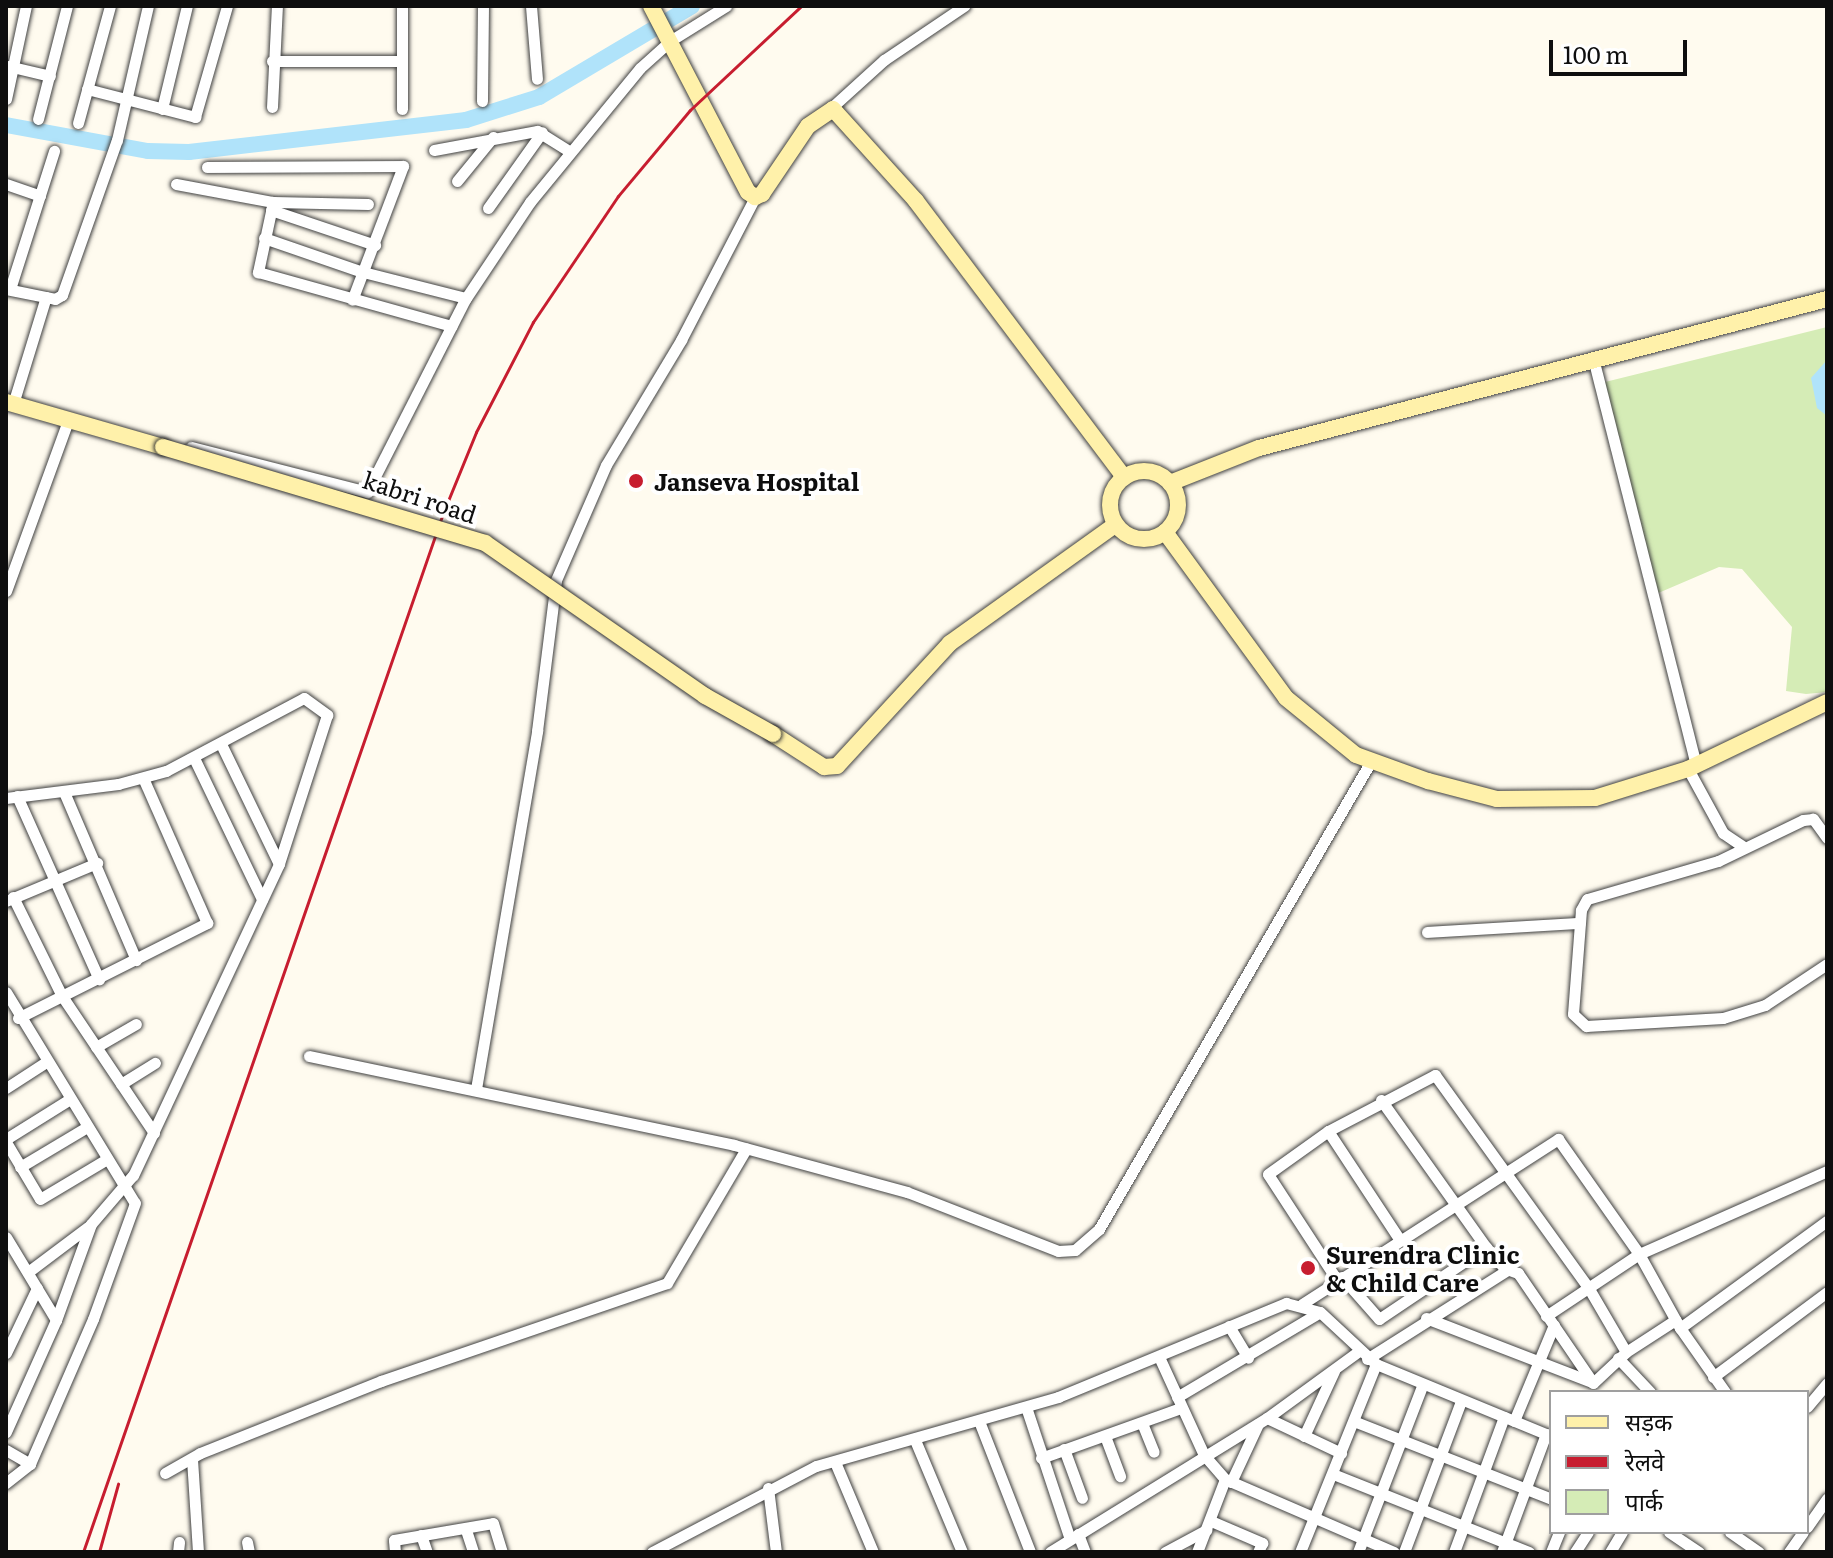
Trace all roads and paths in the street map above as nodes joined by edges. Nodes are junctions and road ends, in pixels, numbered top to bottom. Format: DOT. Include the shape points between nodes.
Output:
graph roads {
  1 [pos="26,6"];
  2 [pos="67,6"];
  3 [pos="110,6"];
  4 [pos="148,6"];
  5 [pos="187,6"];
  6 [pos="227,6"];
  7 [pos="277,6"];
  8 [pos="402,6"];
  9 [pos="483,6"];
  10 [pos="531,6"];
  11 [pos="726,6"];
  12 [pos="964,6"];
  13 [pos="653,10"];
  14 [pos="668,37"];
  15 [pos="272,61"];
  16 [pos="402,61"];
  17 [pos="9,66"];
  18 [pos="50,76"];
  19 [pos="537,79"];
  20 [pos="87,89"];
  21 [pos="6,99"];
  22 [pos="125,100"];
  23 [pos="482,101"];
  24 [pos="272,107"];
  25 [pos="831,108"];
  26 [pos="162,109"];
  27 [pos="402,109"];
  28 [pos="38,119"];
  29 [pos="78,123"];
  30 [pos="542,132"];
  31 [pos="493,137"];
  32 [pos="434,150"];
  33 [pos="568,150"];
  34 [pos="54,151"];
  35 [pos="207,167"];
  36 [pos="457,181"];
  37 [pos="6,184"];
  38 [pos="176,184"];
  39 [pos="40,196"];
  40 [pos="755,197"];
  41 [pos="368,204"];
  42 [pos="272,206"];
  43 [pos="488,208"];
  44 [pos="264,238"];
  45 [pos="375,245"];
  46 [pos="363,272"];
  47 [pos="8,289"];
  48 [pos="46,297"];
  49 [pos="466,298"];
  50 [pos="1827,299"];
  51 [pos="352,300"];
  52 [pos="452,326"];
  53 [pos="1594,362"];
  54 [pos="9,403"];
  55 [pos="68,421"];
  56 [pos="137,440"];
  57 [pos="1124,477"];
  58 [pos="1170,483"];
  59 [pos="1115,525"];
  60 [pos="1165,532"];
  61 [pos="6,591"];
  62 [pos="1827,702"];
  63 [pos="221,744"];
  64 [pos="194,758"];
  65 [pos="1371,761"];
  66 [pos="1692,767"];
  67 [pos="143,778"];
  68 [pos="64,792"];
  69 [pos="12,797"];
  70 [pos="1827,838"];
  71 [pos="1742,846"];
  72 [pos="97,863"];
  73 [pos="279,864"];
  74 [pos="53,878"];
  75 [pos="9,899"];
  76 [pos="262,899"];
  77 [pos="1580,923"];
  78 [pos="1427,932"];
  79 [pos="136,960"];
  80 [pos="1827,964"];
  81 [pos="99,979"];
  82 [pos="6,992"];
  83 [pos="62,996"];
  84 [pos="18,1018"];
  85 [pos="136,1024"];
  86 [pos="96,1047"];
  87 [pos="309,1056"];
  88 [pos="46,1062"];
  89 [pos="155,1063"];
  90 [pos="121,1084"];
  91 [pos="6,1088"];
  92 [pos="476,1089"];
  93 [pos="70,1099"];
  94 [pos="1381,1100"];
  95 [pos="87,1127"];
  96 [pos="1328,1131"];
  97 [pos="154,1133"];
  98 [pos="6,1140"];
  99 [pos="746,1149"];
  100 [pos="107,1159"];
  101 [pos="20,1167"];
  102 [pos="1827,1171"];
  103 [pos="1505,1172"];
  104 [pos="125,1188"];
  105 [pos="1455,1203"];
  106 [pos="1827,1221"];
  107 [pos="91,1224"];
  108 [pos="6,1237"];
  109 [pos="1400,1240"];
  110 [pos="1486,1247"];
  111 [pos="1639,1254"];
  112 [pos="1507,1270"];
  113 [pos="28,1272"];
  114 [pos="1339,1278"];
  115 [pos="1588,1287"];
  116 [pos="37,1288"];
  117 [pos="1827,1292"];
  118 [pos="1302,1304"];
  119 [pos="1320,1312"];
  120 [pos="1546,1316"];
  121 [pos="1426,1318"];
  122 [pos="56,1320"];
  123 [pos="1678,1324"];
  124 [pos="1554,1325"];
  125 [pos="1229,1326"];
  126 [pos="7,1349"];
  127 [pos="1622,1355"];
  128 [pos="1248,1358"];
  129 [pos="1367,1358"];
  130 [pos="1160,1359"];
  131 [pos="1539,1361"];
  132 [pos="1335,1368"];
  133 [pos="1713,1377"];
  134 [pos="1593,1383"];
  135 [pos="1827,1383"];
  136 [pos="1422,1386"];
  137 [pos="1648,1390"];
  138 [pos="1723,1390"];
  139 [pos="1461,1401"];
  140 [pos="1179,1402"];
  141 [pos="1809,1405"];
  142 [pos="1026,1407"];
  143 [pos="1509,1419"];
  144 [pos="979,1421"];
  145 [pos="1262,1421"];
  146 [pos="1356,1422"];
  147 [pos="1142,1423"];
  148 [pos="6,1432"];
  149 [pos="1549,1435"];
  150 [pos="1105,1436"];
  151 [pos="1304,1436"];
  152 [pos="915,1440"];
  153 [pos="1402,1441"];
  154 [pos="1064,1449"];
  155 [pos="6,1450"];
  156 [pos="1154,1452"];
  157 [pos="1341,1453"];
  158 [pos="1204,1455"];
  159 [pos="1441,1457"];
  160 [pos="1041,1458"];
  161 [pos="192,1459"];
  162 [pos="835,1462"];
  163 [pos="30,1464"];
  164 [pos="1485,1472"];
  165 [pos="165,1473"];
  166 [pos="1333,1474"];
  167 [pos="1120,1476"];
  168 [pos="1228,1480"];
  169 [pos="6,1483"];
  170 [pos="768,1488"];
  171 [pos="1526,1490"];
  172 [pos="1382,1493"];
  173 [pos="1082,1498"];
  174 [pos="1549,1498"];
  175 [pos="1827,1498"];
  176 [pos="1421,1509"];
  177 [pos="1315,1519"];
  178 [pos="1809,1524"];
  179 [pos="1208,1525"];
  180 [pos="1465,1525"];
  181 [pos="466,1530"];
  182 [pos="1587,1534"];
  183 [pos="1621,1534"];
  184 [pos="1672,1534"];
  185 [pos="1733,1534"];
  186 [pos="1802,1534"];
  187 [pos="421,1535"];
  188 [pos="1074,1536"];
  189 [pos="1363,1539"];
  190 [pos="1504,1547"];
  191 [pos="198,1552"];
  192 [pos="395,1552"];
  193 [pos="427,1552"];
  194 [pos="473,1552"];
  195 [pos="502,1552"];
  196 [pos="652,1552"];
  197 [pos="776,1552"];
  198 [pos="873,1552"];
  199 [pos="962,1552"];
  200 [pos="1030,1552"];
  201 [pos="1050,1552"];
  202 [pos="1085,1552"];
  203 [pos="1165,1552"];
  204 [pos="1197,1552"];
  205 [pos="1258,1552"];
  206 [pos="1300,1552"];
  207 [pos="1358,1552"];
  208 [pos="1394,1552"];
  209 [pos="1404,1552"];
  210 [pos="1454,1552"];
  211 [pos="1529,1552"];
  212 [pos="1575,1552"];
  213 [pos="1610,1552"];
  214 [pos="1699,1552"];
  215 [pos="1759,1552"];
  216 [pos="1789,1552"];
  1 -- 17 [label="street"];
  2 -- 18 [label="street"];
  3 -- 20 [label="street"];
  4 -- 22 [label="street"];
  5 -- 26 [label="street"];
  6 -- 26 [label="street" via="196,116"];
  7 -- 15 [label="street"];
  8 -- 16 [label="street"];
  9 -- 23 [label="street"];
  10 -- 19 [label="street"];
  11 -- 14 [label="street"];
  12 -- 25 [label="street" via="884,60"];
  13 -- 14 [label="street"];
  14 -- 33 [label="street"];
  14 -- 40 [label="street" via="745,187"];
  15 -- 16 [label="street"];
  15 -- 24 [label="street"];
  16 -- 27 [label="street"];
  17 -- 18 [label="street"];
  17 -- 21 [label="street"];
  18 -- 28 [label="street"];
  20 -- 22 [label="street"];
  20 -- 29 [label="street"];
  22 -- 26 [label="street"];
  22 -- 48 [label="street" via="113,153 65,288 59,299"];
  25 -- 40 [label="street" via="808,126 767,190"];
  25 -- 57 [label="street" via="916,201"];
  30 -- 31 [label="street"];
  30 -- 33 [label="street"];
  30 -- 43 [label="street"];
  31 -- 32 [label="street"];
  31 -- 36 [label="street"];
  33 -- 49 [label="street"];
  34 -- 39 [label="street"];
  35 -- 45 [label="street" via="401,165 404,169"];
  37 -- 39 [label="street"];
  38 -- 42 [label="street"];
  39 -- 47 [label="street"];
  40 -- 92 [label="street" via="681,340 606,465 556,580 534,747"];
  41 -- 42 [label="street"];
  42 -- 44 [label="street"];
  42 -- 45 [label="street"];
  44 -- 46 [label="street"];
  44 -- 51 [label="street" via="258,272"];
  45 -- 46 [label="street"];
  46 -- 49 [label="street"];
  46 -- 51 [label="street"];
  47 -- 48 [label="street"];
  48 -- 54 [label="street"];
  49 -- 52 [label="street"];
  50 -- 53 [label="street"];
  51 -- 52 [label="street"];
  52 -- 56 [label="street" via="365,493 158,438"];
  53 -- 58 [label="street" via="1259,448"];
  53 -- 66 [label="street"];
  54 -- 55 [label="street, kabri road"];
  55 -- 56 [label="street, kabri road"];
  55 -- 61 [label="street"];
  56 -- 59 [label="street, kabri road, bridge" via="485,543 705,696 824,767 837,766 950,643"];
  57 -- 58 [label="street" via="1147,471"];
  57 -- 59 [label="street" via="1110,501"];
  58 -- 60 [label="street" via="1178,509"];
  59 -- 60 [label="street" via="1140,539"];
  60 -- 65 [label="street" via="1286,698"];
  62 -- 66 [label="street"];
  63 -- 64 [label="street"];
  63 -- 73 [label="street"];
  63 -- 73 [label="street" via="304,698 326,713"];
  64 -- 67 [label="street"];
  64 -- 76 [label="street"];
  65 -- 66 [label="street" via="1497,799 1595,798"];
  65 -- 99 [label="street" via="1087,1244 1058,1251 907,1192"];
  66 -- 71 [label="street" via="1723,833"];
  67 -- 68 [label="street"];
  67 -- 79 [label="street" via="208,920"];
  68 -- 69 [label="street"];
  68 -- 72 [label="street"];
  69 -- 74 [label="street"];
  70 -- 71 [label="street" via="1813,819"];
  71 -- 77 [label="street" via="1718,861 1590,898"];
  72 -- 74 [label="street"];
  72 -- 79 [label="street"];
  73 -- 76 [label="street"];
  74 -- 75 [label="street"];
  74 -- 81 [label="street"];
  75 -- 83 [label="street"];
  76 -- 97 [label="street"];
  77 -- 78 [label="street"];
  77 -- 80 [label="street" via="1572,1007 1576,1020 1586,1026 1746,1013 1784,995"];
  79 -- 81 [label="street"];
  81 -- 83 [label="street"];
  82 -- 84 [label="street"];
  83 -- 84 [label="street"];
  83 -- 86 [label="street"];
  84 -- 88 [label="street"];
  85 -- 86 [label="street"];
  86 -- 90 [label="street"];
  87 -- 92 [label="street"];
  88 -- 91 [label="street"];
  88 -- 93 [label="street"];
  89 -- 90 [label="street"];
  90 -- 97 [label="street"];
  92 -- 99 [label="street"];
  93 -- 95 [label="street"];
  93 -- 98 [label="street"];
  94 -- 96 [label="street"];
  94 -- 103 [label="street" via="1435,1075"];
  94 -- 105 [label="street"];
  95 -- 100 [label="street"];
  95 -- 101 [label="street"];
  96 -- 109 [label="street"];
  96 -- 114 [label="street" via="1267,1176"];
  97 -- 104 [label="street"];
  98 -- 101 [label="street"];
  99 -- 161 [label="street" via="667,1283 381,1381"];
  100 -- 101 [label="street" via="43,1199"];
  100 -- 104 [label="street"];
  102 -- 111 [label="street"];
  103 -- 105 [label="street"];
  103 -- 111 [label="street" via="1558,1139"];
  103 -- 115 [label="street"];
  104 -- 107 [label="street"];
  104 -- 163 [label="street" via="134,1207"];
  105 -- 109 [label="street"];
  105 -- 110 [label="street"];
  106 -- 123 [label="street"];
  107 -- 113 [label="street"];
  107 -- 122 [label="street"];
  108 -- 113 [label="street"];
  109 -- 114 [label="street"];
  110 -- 112 [label="street"];
  110 -- 114 [label="street" via="1379,1319"];
  111 -- 115 [label="street"];
  111 -- 123 [label="street"];
  112 -- 120 [label="street" via="1516,1271"];
  112 -- 121 [label="street"];
  113 -- 116 [label="street"];
  114 -- 118 [label="street"];
  115 -- 120 [label="street"];
  115 -- 127 [label="street"];
  116 -- 122 [label="street"];
  116 -- 126 [label="street"];
  117 -- 133 [label="street"];
  118 -- 119 [label="street"];
  118 -- 125 [label="street" via="1275,1306"];
  119 -- 128 [label="street"];
  119 -- 129 [label="street"];
  120 -- 124 [label="street"];
  121 -- 129 [label="street"];
  121 -- 131 [label="street"];
  122 -- 148 [label="street"];
  123 -- 127 [label="street"];
  123 -- 133 [label="street"];
  124 -- 131 [label="street"];
  124 -- 134 [label="street"];
  125 -- 128 [label="street"];
  125 -- 130 [label="street"];
  127 -- 134 [label="street"];
  127 -- 137 [label="street"];
  128 -- 140 [label="street"];
  129 -- 132 [label="street"];
  129 -- 136 [label="street"];
  129 -- 146 [label="street"];
  130 -- 140 [label="street"];
  130 -- 142 [label="street"];
  131 -- 134 [label="street"];
  131 -- 143 [label="street"];
  132 -- 145 [label="street"];
  132 -- 151 [label="street"];
  133 -- 138 [label="street"];
  135 -- 141 [label="street"];
  136 -- 139 [label="street"];
  136 -- 153 [label="street"];
  139 -- 143 [label="street"];
  139 -- 159 [label="street"];
  140 -- 147 [label="street"];
  140 -- 158 [label="street"];
  142 -- 144 [label="street"];
  142 -- 160 [label="street"];
  143 -- 149 [label="street"];
  143 -- 164 [label="street"];
  144 -- 152 [label="street"];
  144 -- 200 [label="street"];
  145 -- 151 [label="street"];
  145 -- 158 [label="street"];
  145 -- 168 [label="street"];
  146 -- 153 [label="street"];
  146 -- 157 [label="street"];
  147 -- 150 [label="street"];
  147 -- 156 [label="street"];
  149 -- 171 [label="street"];
  150 -- 154 [label="street"];
  150 -- 167 [label="street"];
  151 -- 157 [label="street"];
  152 -- 162 [label="street"];
  152 -- 199 [label="street"];
  153 -- 159 [label="street"];
  153 -- 172 [label="street"];
  154 -- 160 [label="street"];
  154 -- 173 [label="street"];
  155 -- 163 [label="street"];
  157 -- 166 [label="street"];
  158 -- 168 [label="street"];
  158 -- 188 [label="street"];
  159 -- 164 [label="street"];
  159 -- 176 [label="street"];
  160 -- 188 [label="street"];
  161 -- 165 [label="street"];
  161 -- 191 [label="street"];
  162 -- 170 [label="street"];
  162 -- 198 [label="street"];
  163 -- 169 [label="street"];
  164 -- 171 [label="street"];
  164 -- 180 [label="street"];
  166 -- 172 [label="street"];
  166 -- 177 [label="street"];
  168 -- 177 [label="street"];
  168 -- 179 [label="street"];
  170 -- 196 [label="street"];
  170 -- 197 [label="street"];
  171 -- 174 [label="street"];
  171 -- 190 [label="street"];
  172 -- 176 [label="street"];
  172 -- 189 [label="street"];
  175 -- 178 [label="street"];
  176 -- 180 [label="street"];
  176 -- 209 [label="street"];
  177 -- 189 [label="street"];
  177 -- 206 [label="street"];
  179 -- 203 [label="street"];
  179 -- 204 [label="street"];
  179 -- 205 [label="street" via="1262,1543"];
  180 -- 190 [label="street"];
  180 -- 210 [label="street"];
  181 -- 187 [label="street"];
  181 -- 194 [label="street"];
  181 -- 195 [label="street" via="495,1523"];
  182 -- 212 [label="street"];
  183 -- 213 [label="street"];
  184 -- 214 [label="street"];
  185 -- 215 [label="street"];
  186 -- 216 [label="street"];
  187 -- 192 [label="street" via="394,1540"];
  187 -- 193 [label="street"];
  188 -- 201 [label="street"];
  188 -- 202 [label="street"];
  189 -- 207 [label="street"];
  189 -- 208 [label="street"];
  190 -- 211 [label="street"];
}
